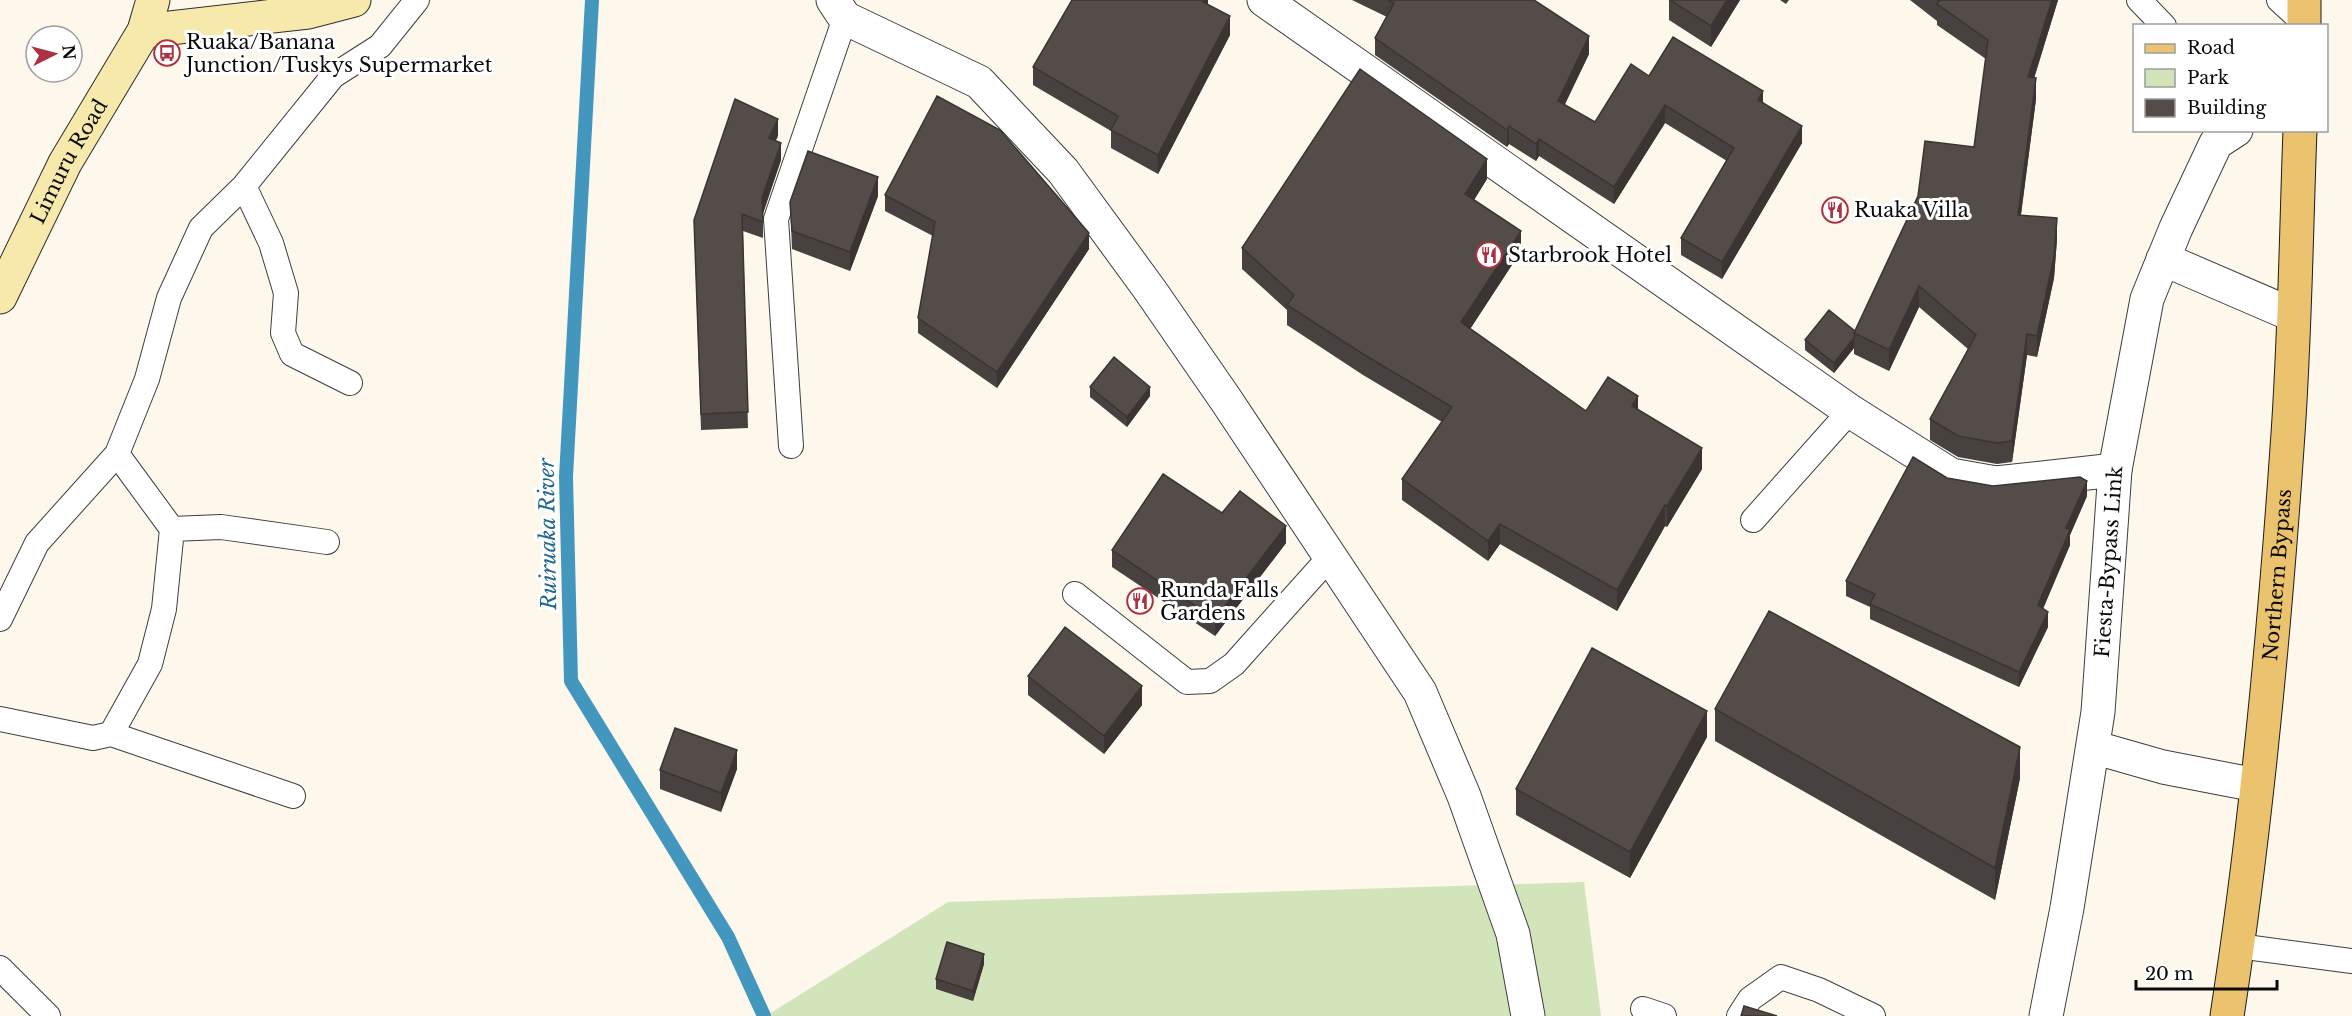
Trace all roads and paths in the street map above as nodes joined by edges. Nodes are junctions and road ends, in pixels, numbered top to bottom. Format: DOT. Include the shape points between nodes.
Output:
graph roads {
  1 [pos="153,0"];
  2 [pos="354,0"];
  3 [pos="417,0"];
  4 [pos="1264,0"];
  5 [pos="2139,0"];
  6 [pos="2279,0"];
  7 [pos="839,9"];
  8 [pos="2304,16"];
  9 [pos="2162,24"];
  10 [pos="144,31"];
  11 [pos="2300,132"];
  12 [pos="2221,135"];
  13 [pos="244,186"];
  14 [pos="2163,259"];
  15 [pos="0,297"];
  16 [pos="2293,315"];
  17 [pos="350,383"];
  18 [pos="1850,411"];
  19 [pos="791,446"];
  20 [pos="117,454"];
  21 [pos="2115,470"];
  22 [pos="1753,520"];
  23 [pos="172,529"];
  24 [pos="327,542"];
  25 [pos="1329,558"];
  26 [pos="1075,594"];
  27 [pos="0,619"];
  28 [pos="0,719"];
  29 [pos="111,734"];
  30 [pos="2092,747"];
  31 [pos="2256,785"];
  32 [pos="293,796"];
  33 [pos="2238,946"];
  34 [pos="2352,961"];
  35 [pos="0,968"];
  36 [pos="48,1016"];
  37 [pos="1528,1016"];
  38 [pos="1739,1016"];
  39 [pos="1873,1016"];
  40 [pos="2046,1016"];
  41 [pos="2227,1016"];
  1 -- 10 [label="main road, Limuru Road"];
  2 -- 10 [label="main road" via="308,12"];
  3 -- 13 [label="lane" via="380,46 333,76"];
  4 -- 18 [label="street"];
  5 -- 9 [label="lane"];
  6 -- 8 [label="lane"];
  7 -- 19 [label="lane" via="776,219"];
  7 -- 25 [label="street" via="979,82 1063,171 1220,391"];
  10 -- 15 [label="main road, Limuru Road" via="65,163"];
  11 -- 16 [label="main road, Northern Bypass"];
  12 -- 14 [label="street, Fiesta-Bypass Link"];
  13 -- 17 [label="lane" via="271,243 286,293 283,333 292,354"];
  13 -- 20 [label="lane" via="201,228 169,298 147,379"];
  14 -- 16 [label="street"];
  14 -- 21 [label="street, Fiesta-Bypass Link" via="2147,299"];
  16 -- 31 [label="main road, Northern Bypass" via="2288,446"];
  18 -- 21 [label="street" via="1951,475 1996,483"];
  18 -- 22 [label="lane"];
  20 -- 23 [label="lane"];
  20 -- 27 [label="lane" via="37,543"];
  21 -- 30 [label="street, Fiesta-Bypass Link" via="2098,712"];
  23 -- 24 [label="lane" via="221,527"];
  23 -- 29 [label="lane" via="164,609 150,664"];
  25 -- 26 [label="lane" via="1234,664 1210,681 1187,682"];
  25 -- 37 [label="street" via="1420,692 1464,796 1513,934"];
  28 -- 29 [label="lane" via="93,738"];
  29 -- 32 [label="lane"];
  30 -- 31 [label="street" via="2163,767"];
  30 -- 40 [label="street, Fiesta-Bypass Link"];
  31 -- 33 [label="main road, Northern Bypass"];
  33 -- 34 [label="lane"];
  33 -- 41 [label="main road, Northern Bypass"];
  35 -- 36 [label="lane"];
  38 -- 39 [label="lane" via="1750,999 1781,977"];
}
